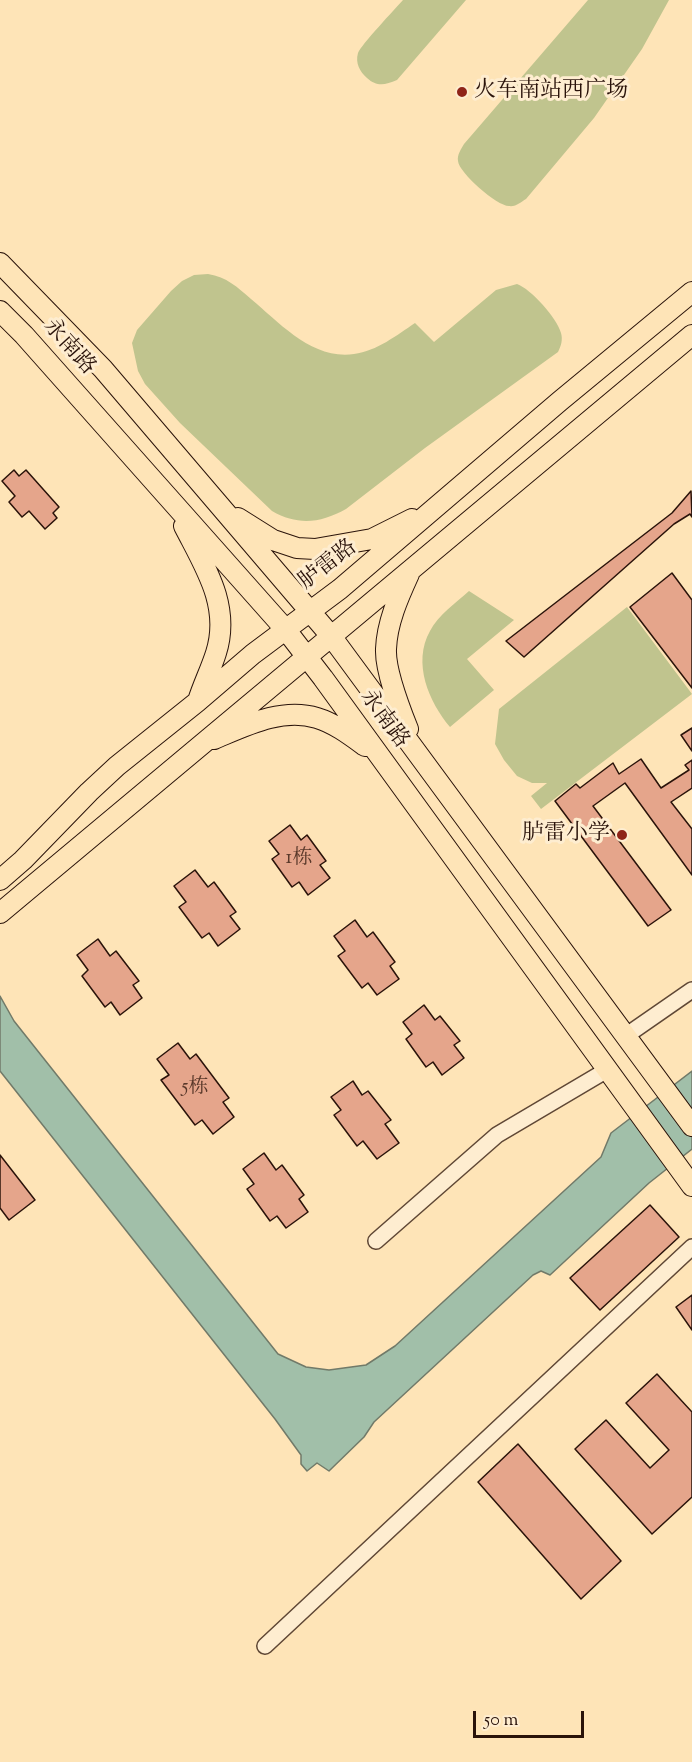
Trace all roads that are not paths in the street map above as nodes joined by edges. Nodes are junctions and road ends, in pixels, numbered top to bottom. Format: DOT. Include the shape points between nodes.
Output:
graph roads {
  1 [pos="0,263"];
  2 [pos="692,292"];
  3 [pos="0,311"];
  4 [pos="692,335"];
  5 [pos="170,500"];
  6 [pos="217,504"];
  7 [pos="441,505"];
  8 [pos="413,566"];
  9 [pos="310,612"];
  10 [pos="286,630"];
  11 [pos="331,636"];
  12 [pos="306,656"];
  13 [pos="197,702"];
  14 [pos="198,745"];
  15 [pos="380,757"];
  16 [pos="420,757"];
  17 [pos="0,880"];
  18 [pos="0,913"];
  19 [pos="692,990"];
  20 [pos="627,1035"];
  21 [pos="607,1070"];
  22 [pos="692,1126"];
  23 [pos="690,1184"];
  24 [pos="376,1241"];
  25 [pos="692,1247"];
  26 [pos="265,1646"];
  1 -- 6 [label="main road" via="103,369"];
  2 -- 7 [label="main road, 胪雷路"];
  3 -- 5 [label="main road, 永南路"];
  4 -- 8 [label="main road"];
  5 -- 10 [label="main road, 永南路"];
  5 -- 13 [label="main road" via="215,586 221,624 216,652"];
  6 -- 7 [label="main road" via="273,540 315,549 372,539"];
  6 -- 9 [label="main road"];
  7 -- 9 [label="main road, 胪雷路"];
  8 -- 11 [label="main road"];
  8 -- 16 [label="main road" via="391,618 386,650 392,681"];
  9 -- 10 [label="main road, 胪雷路"];
  9 -- 11 [label="main road"];
  10 -- 12 [label="main road, 永南路"];
  10 -- 13 [label="main road, 胪雷路"];
  11 -- 12 [label="main road"];
  11 -- 16 [label="main road"];
  12 -- 14 [label="main road"];
  12 -- 15 [label="main road, 永南路"];
  13 -- 17 [label="main road, 胪雷路" via="103,779"];
  14 -- 15 [label="main road" via="258,721 316,717 343,730"];
  14 -- 18 [label="main road"];
  15 -- 21 [label="main road, 永南路"];
  16 -- 20 [label="main road"];
  19 -- 20 [label="street"];
  20 -- 22 [label="main road"];
  21 -- 23 [label="main road, 永南路"];
  21 -- 24 [label="street" via="497,1135"];
  25 -- 26 [label="street"];
}
